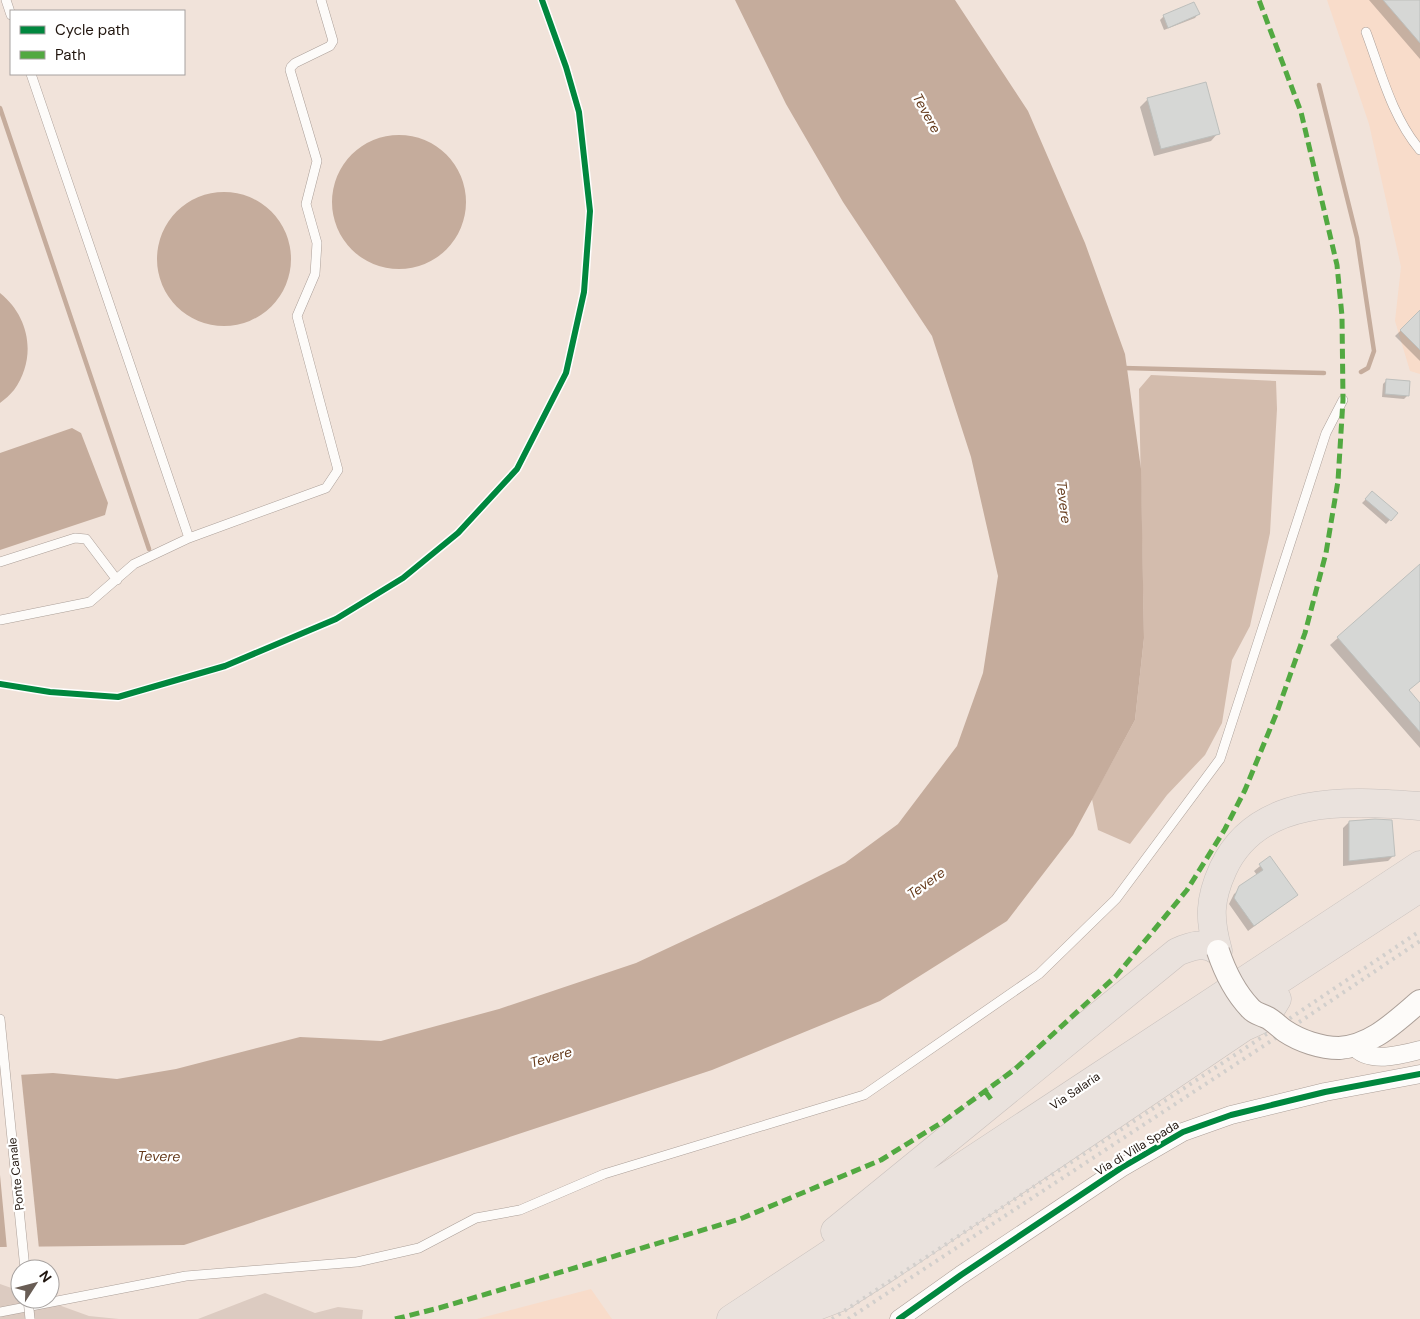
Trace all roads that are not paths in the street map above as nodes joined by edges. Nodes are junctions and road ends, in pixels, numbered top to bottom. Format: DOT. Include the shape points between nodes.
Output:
graph roads {
  1 [pos="322,0"];
  2 [pos="1366,32"];
  3 [pos="31,75"];
  4 [pos="1420,150"];
  5 [pos="1343,400"];
  6 [pos="189,538"];
  7 [pos="0,562"];
  8 [pos="117,580"];
  9 [pos="0,620"];
  10 [pos="1420,806"];
  11 [pos="1420,865"];
  12 [pos="1420,888"];
  13 [pos="1420,905"];
  14 [pos="1210,906"];
  15 [pos="1218,951"];
  16 [pos="1177,952"];
  17 [pos="1420,1001"];
  18 [pos="1266,1016"];
  19 [pos="0,1019"];
  20 [pos="1346,1047"];
  21 [pos="1420,1050"];
  22 [pos="1420,1074"];
  23 [pos="24,1259"];
  24 [pos="0,1312"];
  25 [pos="734,1317"];
  26 [pos="767,1319"];
  27 [pos="785,1319"];
  28 [pos="899,1319"];
  1 -- 6 [label="lane" via="333,41 330,46 295,63 290,70 317,161 306,204 318,243 315,274 297,316 338,470 326,488"];
  2 -- 4 [label="lane" via="1390,98 1409,137"];
  3 -- 6 [label="lane"];
  5 -- 24 [label="lane" via="1326,433 1220,759 1116,899 1039,974 864,1095 604,1174 520,1210 476,1218 419,1248 357,1262 186,1276"];
  6 -- 8 [label="lane" via="134,564"];
  7 -- 8 [label="lane" via="76,538 86,539"];
  8 -- 9 [label="lane" via="90,602"];
  10 -- 14 [label="main road" via="1376,802 1327,803 1277,817 1254,830 1232,852"];
  11 -- 25 [label="main road, Via Salaria"];
  12 -- 26 [label="main road, Via Salaria"];
  13 -- 18 [label="main road" via="1284,992"];
  14 -- 15 [label="main road"];
  14 -- 16 [label="main road"];
  15 -- 16 [label="main road" via="1198,945"];
  15 -- 18 [label="street" via="1242,971"];
  16 -- 25 [label="main road"];
  17 -- 20 [label="street" via="1384,1030"];
  18 -- 20 [label="street, bridge" via="1296,1038 1320,1046"];
  18 -- 27 [label="main road" via="1244,1026 853,1290"];
  19 -- 23 [label="lane, Ponte Canale"];
  20 -- 21 [label="street" via="1371,1057"];
  22 -- 28 [label="street, Via di Villa Spada" via="1325,1092 1231,1115 1183,1132 1120,1168"];
}
